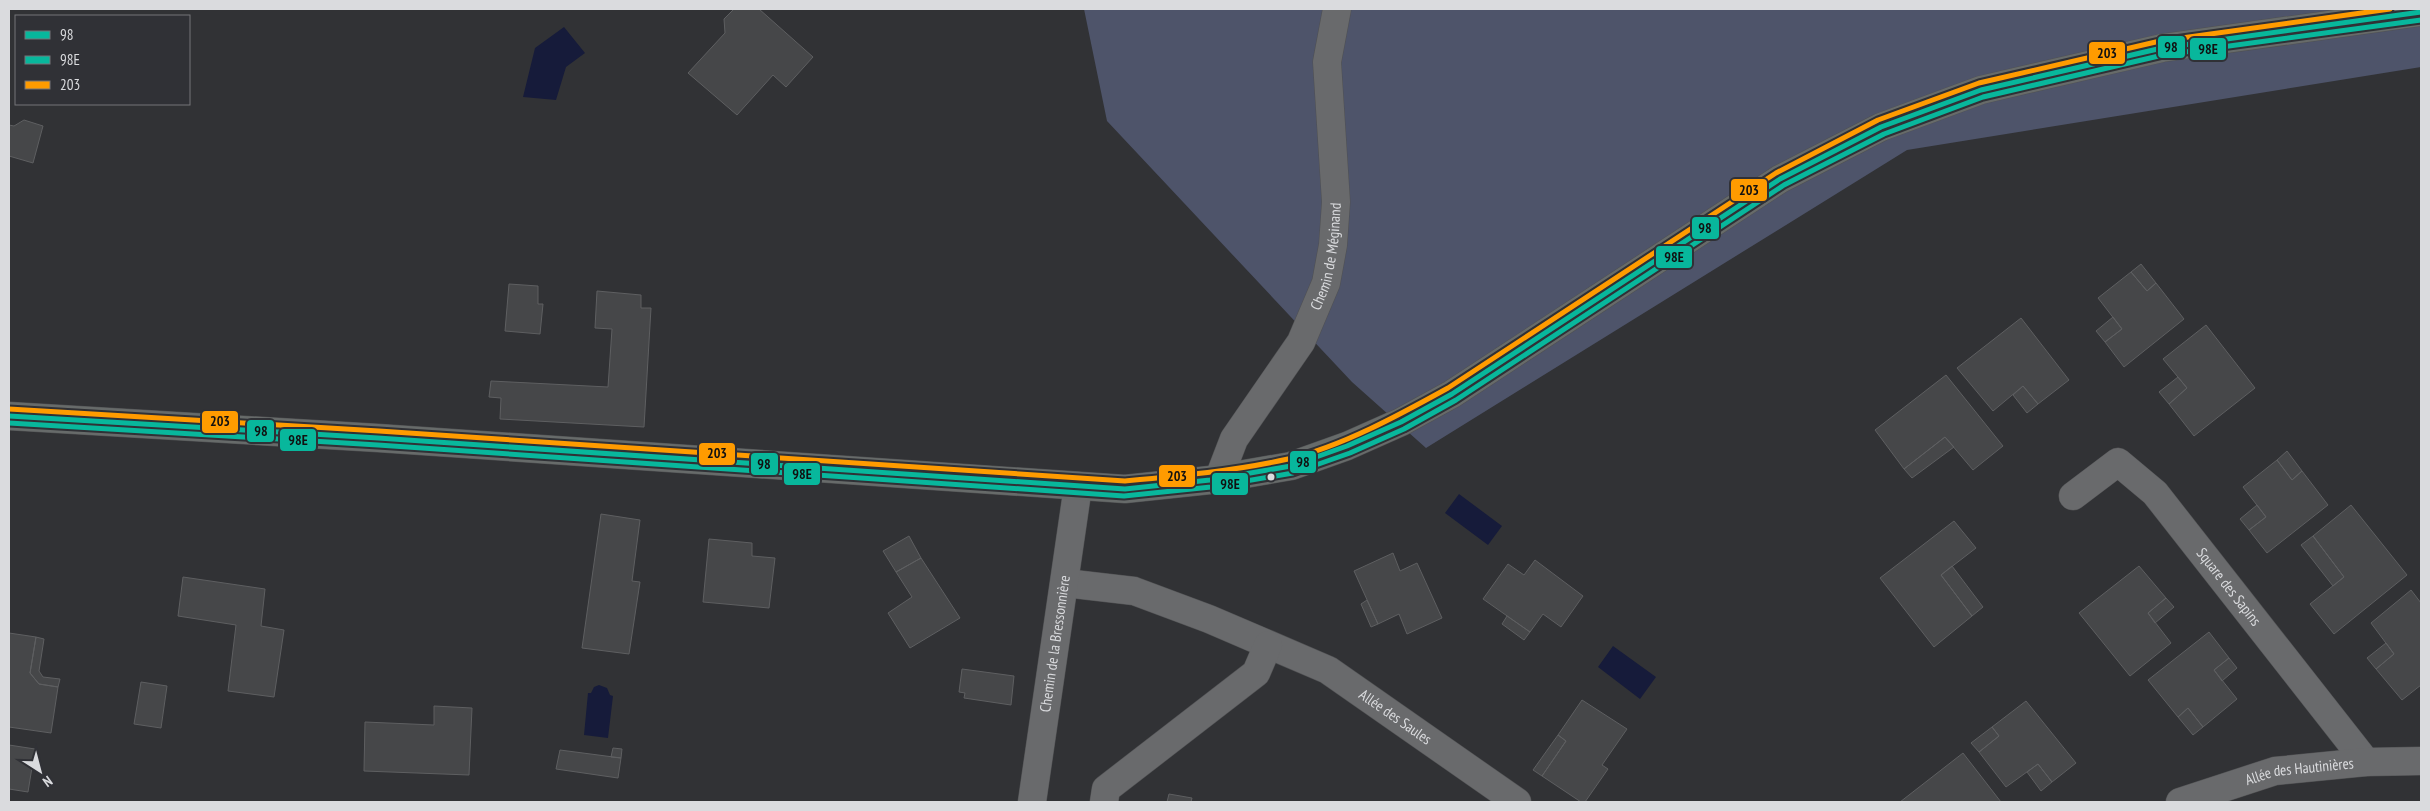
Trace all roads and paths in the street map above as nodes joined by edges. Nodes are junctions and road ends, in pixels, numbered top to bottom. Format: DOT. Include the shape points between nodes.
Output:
graph roads {
  1 [pos="1337,9"];
  2 [pos="2421,12"];
  3 [pos="9,416"];
  4 [pos="1219,478"];
  5 [pos="1078,486"];
  6 [pos="2073,496"];
  7 [pos="1064,583"];
  8 [pos="1268,645"];
  9 [pos="2421,761"];
  10 [pos="2366,762"];
  11 [pos="1032,802"];
  12 [pos="1104,802"];
  13 [pos="1517,802"];
  14 [pos="2180,802"];
  1 -- 4 [label="street, Chemin de Méginand" via="1327,62 1336,202 1326,283 1301,342 1234,440"];
  2 -- 4 [label="main road" via="2162,48 1981,90 1881,127 1780,179 1452,394 1401,422 1292,466"];
  3 -- 5 [label="main road"];
  4 -- 5 [label="main road" via="1125,488"];
  5 -- 7 [label="street, Chemin de la Bressonnière"];
  6 -- 10 [label="street, Square des Sapins" via="2118,462 2155,493"];
  7 -- 8 [label="street, Allée des Saules" via="1134,590"];
  7 -- 11 [label="street, Chemin de la Bressonnière"];
  8 -- 12 [label="street" via="1256,673 1106,790"];
  8 -- 13 [label="street, Allée des Saules" via="1328,670"];
  9 -- 10 [label="street, Allée des Hautinières"];
  10 -- 14 [label="street, Allée des Hautinières" via="2275,771"];
}
